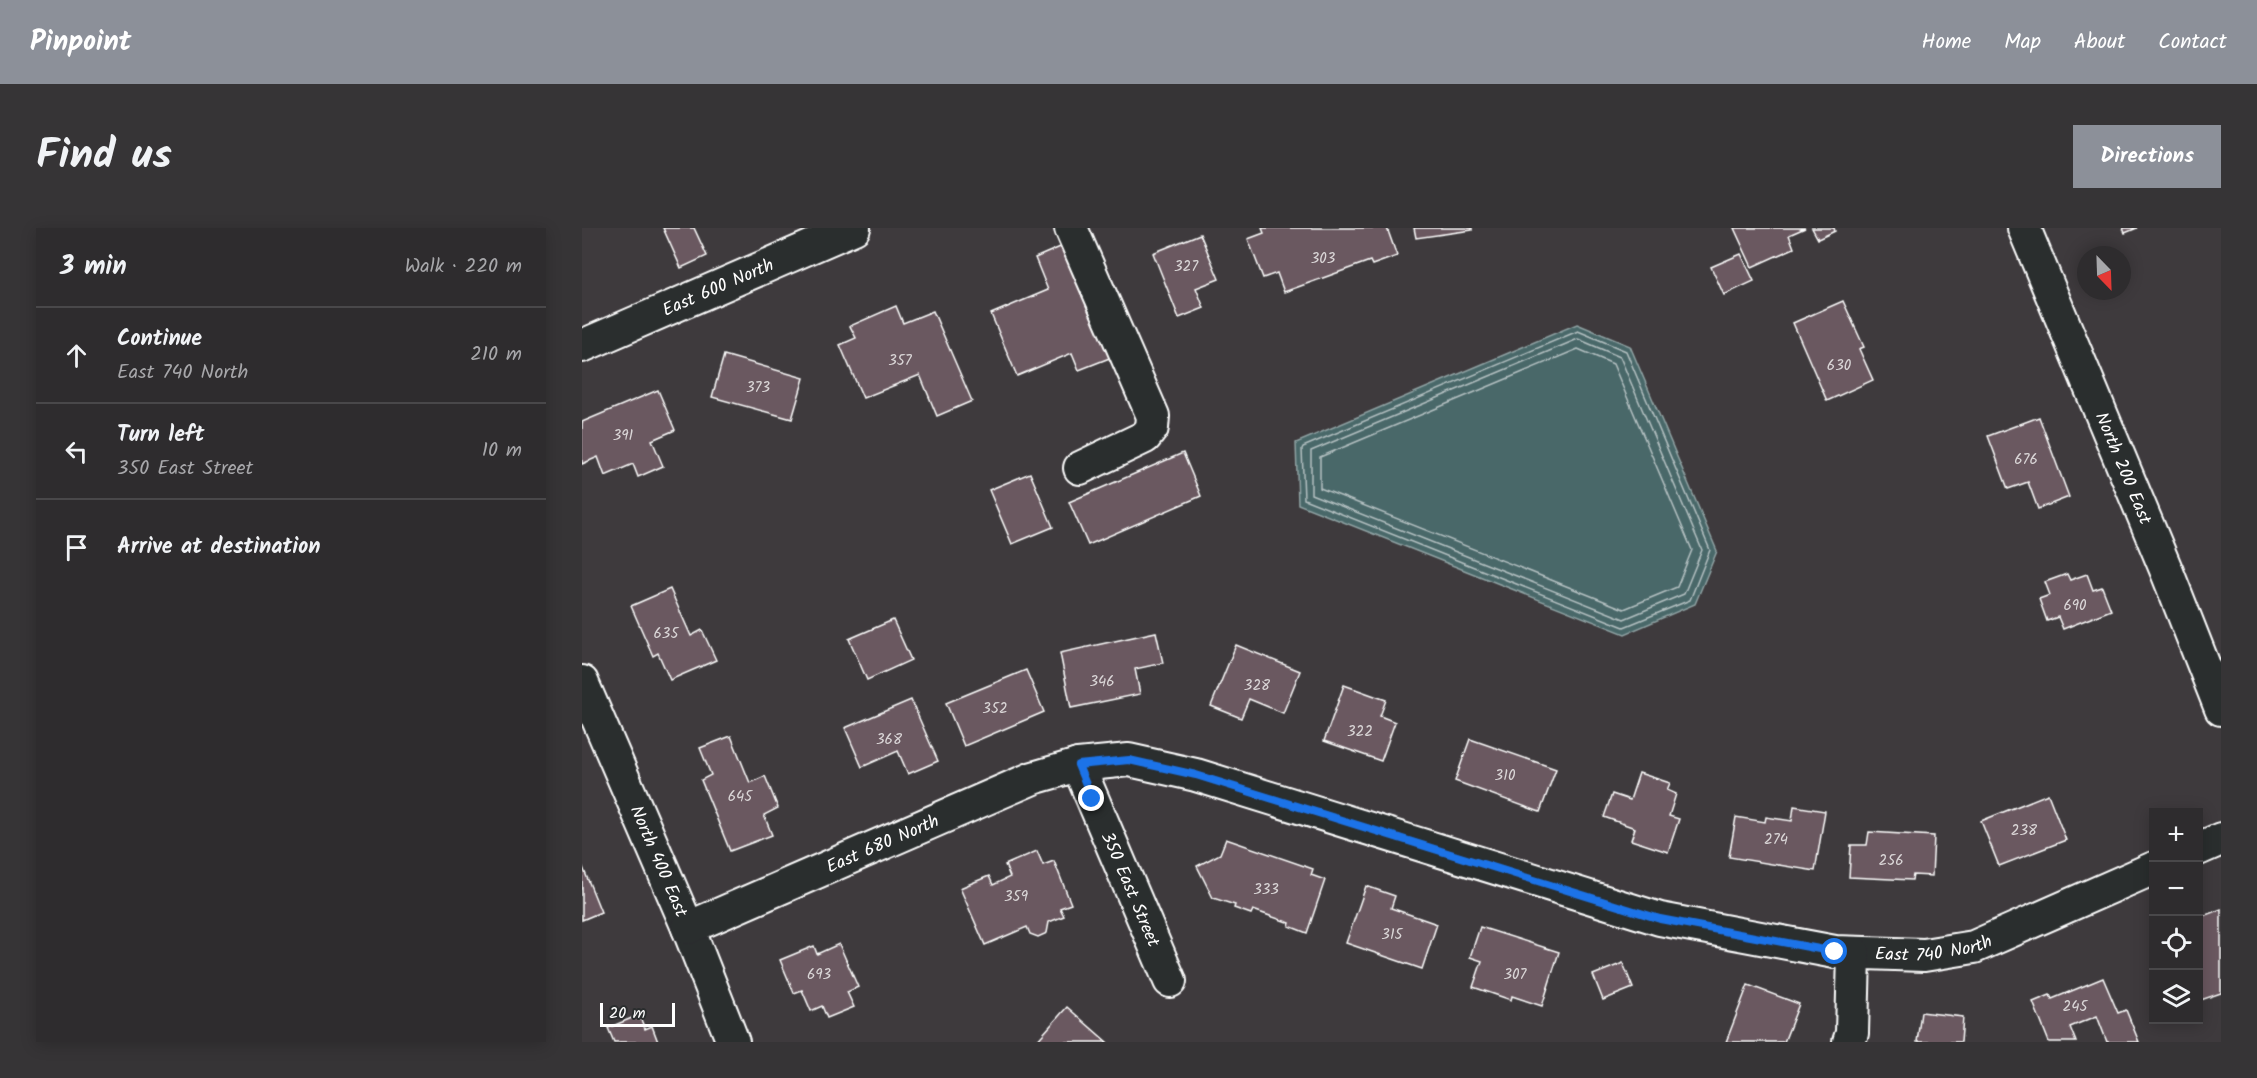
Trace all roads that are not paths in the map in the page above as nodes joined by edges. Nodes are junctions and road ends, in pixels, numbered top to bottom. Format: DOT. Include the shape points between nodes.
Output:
graph roads {
  1 [pos="854,228"];
  2 [pos="1071,228"];
  3 [pos="2024,228"];
  4 [pos="582,346"];
  5 [pos="1080,468"];
  6 [pos="582,682"];
  7 [pos="2221,709"];
  8 [pos="1078,765"];
  9 [pos="2221,839"];
  10 [pos="2203,847"];
  11 [pos="2149,870"];
  12 [pos="687,928"];
  13 [pos="1854,953"];
  14 [pos="1170,981"];
  15 [pos="732,1042"];
  16 [pos="1849,1042"];
  1 -- 4 [label="street, East 600 North"];
  2 -- 5 [label="street" via="1153,416 1152,428 1144,437"];
  3 -- 7 [label="street, North 200 East"];
  6 -- 12 [label="street, North 400 East"];
  8 -- 12 [label="street, East 680 North" via="1033,778"];
  8 -- 13 [label="street, East 740 North" via="1129,760 1196,775 1660,919"];
  8 -- 14 [label="street, 350 East Street"];
  9 -- 10 [label="street"];
  11 -- 13 [label="street, East 740 North" via="1974,946 1924,955"];
  12 -- 15 [label="street, North 400 East"];
  13 -- 16 [label="street"];
}
